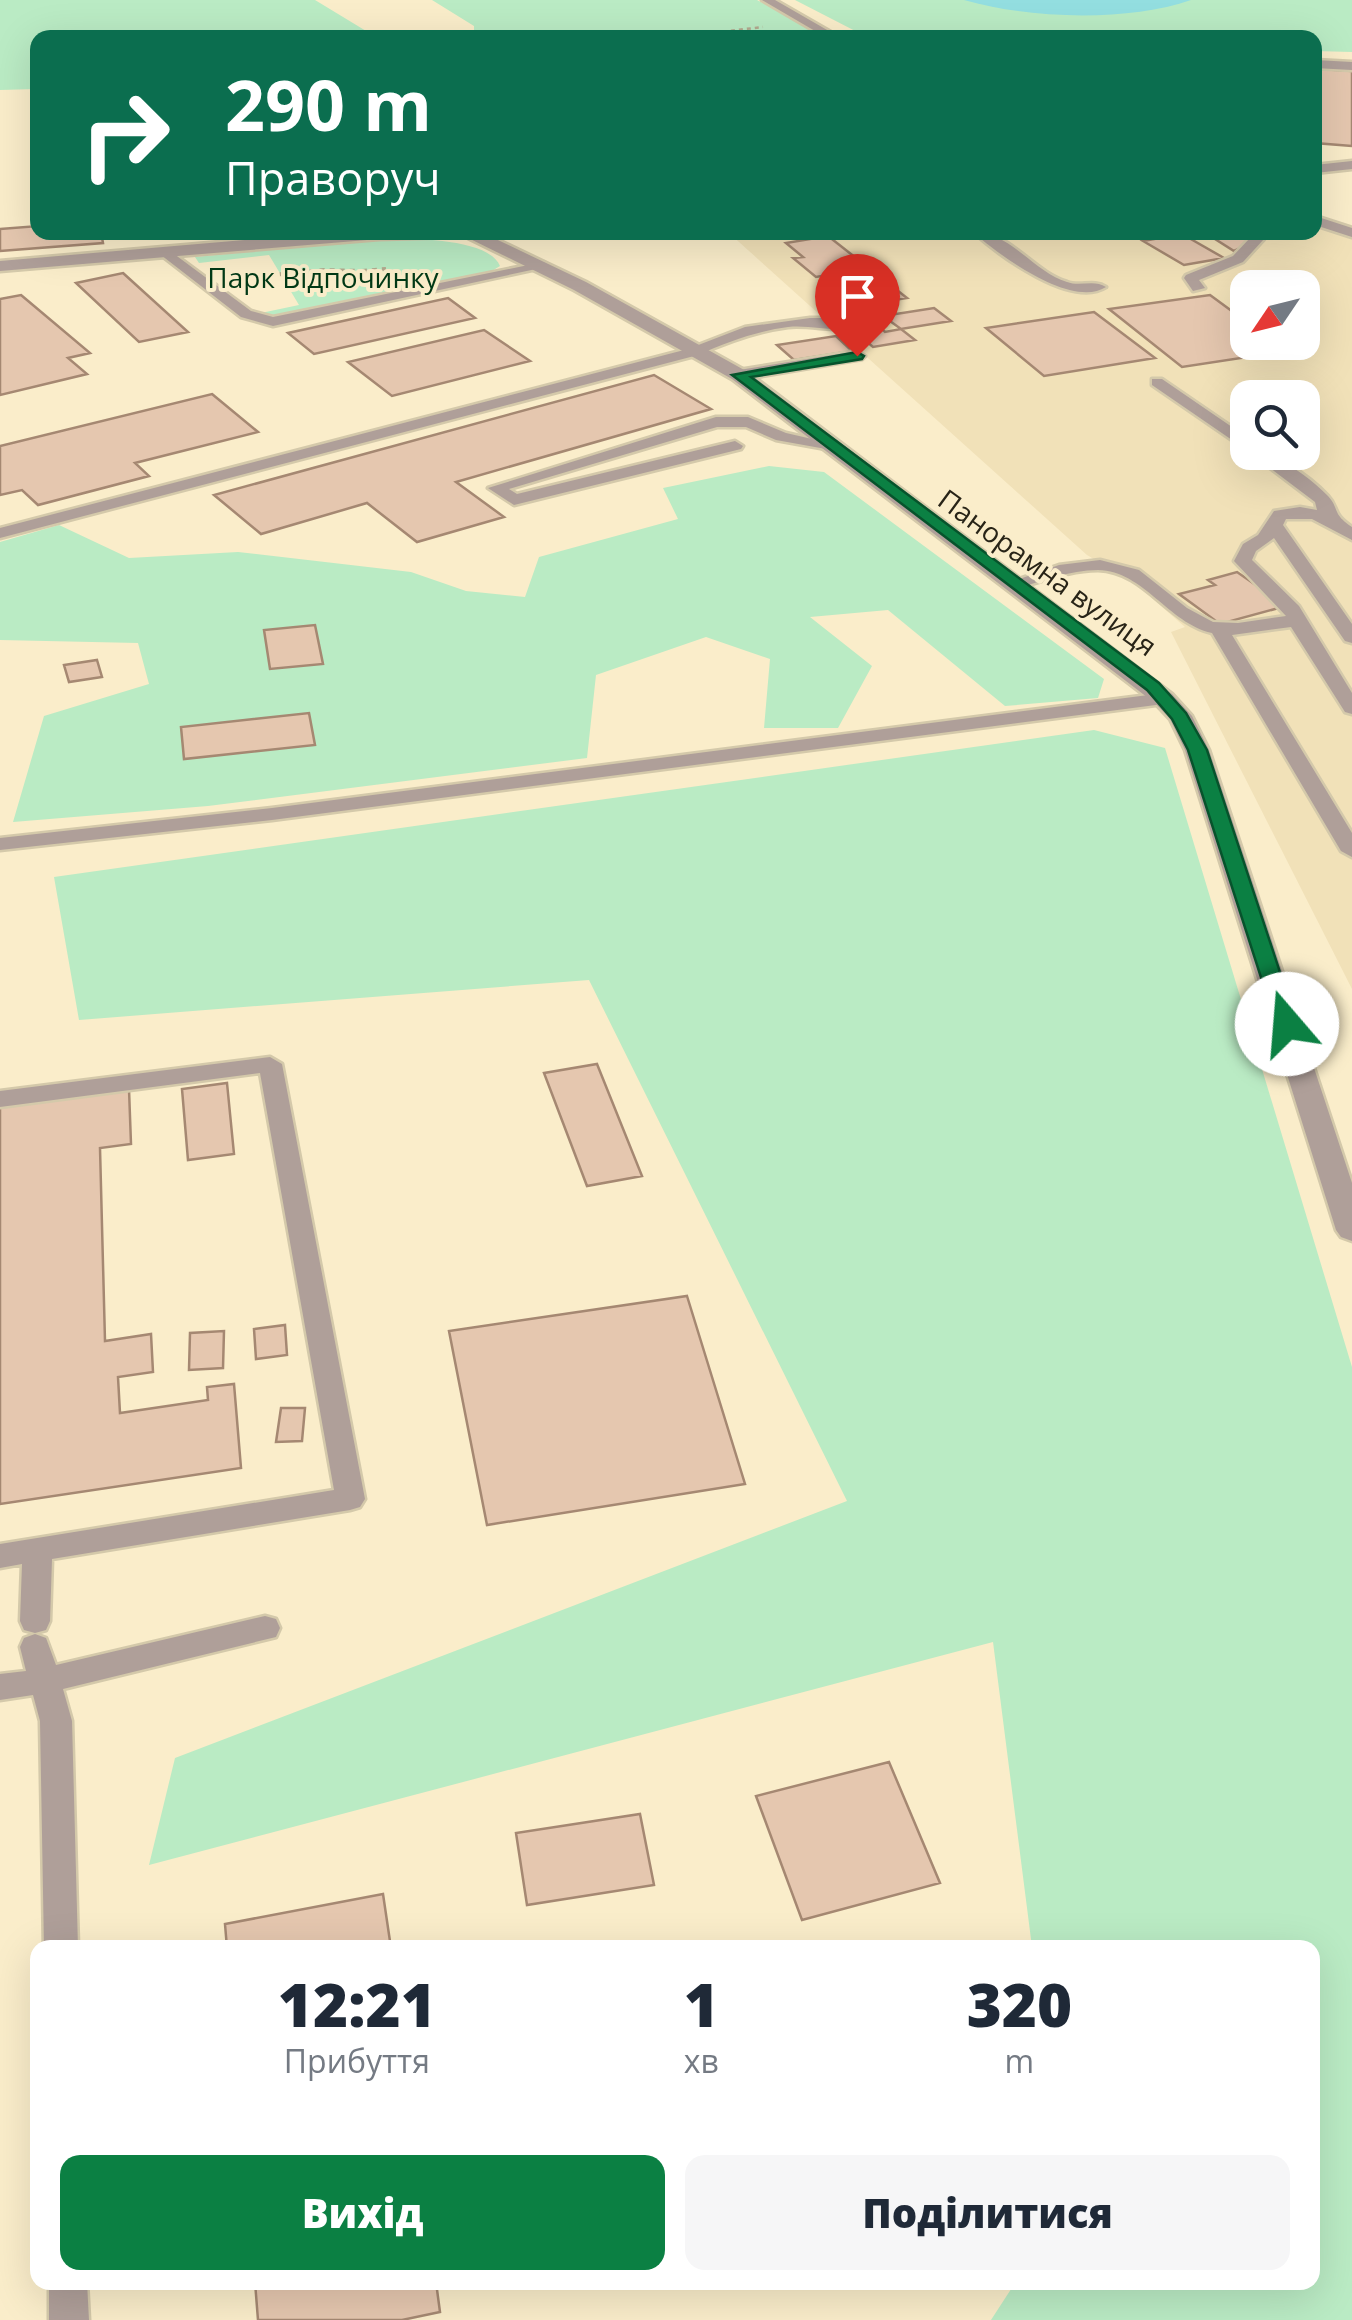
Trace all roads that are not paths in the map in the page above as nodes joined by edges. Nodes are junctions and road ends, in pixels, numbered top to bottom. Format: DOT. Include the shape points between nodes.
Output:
graph roads {
  1 [pos="767,0"];
  2 [pos="821,30"];
  3 [pos="1322,66"];
  4 [pos="1348,66"];
  5 [pos="1352,165"];
  6 [pos="1322,169"];
  7 [pos="1322,222"];
  8 [pos="1352,232"];
  9 [pos="308,240"];
  10 [pos="483,240"];
  11 [pos="992,240"];
  12 [pos="1255,240"];
  13 [pos="166,252"];
  14 [pos="0,266"];
  15 [pos="543,266"];
  16 [pos="1099,288"];
  17 [pos="1198,288"];
  18 [pos="866,322"];
  19 [pos="693,352"];
  20 [pos="857,356"];
  21 [pos="739,375"];
  22 [pos="1157,382"];
  23 [pos="1230,433"];
  24 [pos="826,444"];
  25 [pos="734,446"];
  26 [pos="1282,470"];
  27 [pos="1331,520"];
  28 [pos="1274,525"];
  29 [pos="0,533"];
  30 [pos="1352,535"];
  31 [pos="1352,545"];
  32 [pos="1014,584"];
  33 [pos="1298,620"];
  34 [pos="1219,630"];
  35 [pos="1352,638"];
  36 [pos="1164,699"];
  37 [pos="1352,708"];
  38 [pos="0,844"];
  39 [pos="1352,851"];
  40 [pos="0,1100"];
  41 [pos="1352,1230"];
  42 [pos="37,1550"];
  43 [pos="0,1556"];
  44 [pos="265,1628"];
  45 [pos="44,1682"];
  46 [pos="0,1688"];
  47 [pos="61,1940"];
  48 [pos="68,2290"];
  49 [pos="69,2320"];
  1 -- 2 [label="lane"];
  3 -- 4 [label="lane"];
  5 -- 6 [label="lane"];
  7 -- 8 [label="lane"];
  9 -- 13 [label="street"];
  10 -- 15 [label="street, Панорамна вулиця"];
  11 -- 16 [label="lane" via="1064,287"];
  12 -- 17 [label="lane" via="1238,259 1191,278"];
  13 -- 14 [label="street"];
  13 -- 15 [label="lane" via="246,314 273,322"];
  15 -- 19 [label="street, Панорамна вулиця"];
  18 -- 19 [label="lane" via="834,328 808,322 722,337"];
  19 -- 21 [label="street, Панорамна вулиця"];
  19 -- 29 [label="lane"];
  20 -- 21 [label="lane"];
  21 -- 24 [label="street, Панорамна вулиця"];
  22 -- 23 [label="lane"];
  24 -- 25 [label="lane" via="782,438 748,422 716,422 496,488 514,500"];
  24 -- 32 [label="street, Панорамна вулиця"];
  26 -- 27 [label="lane" via="1326,502"];
  27 -- 28 [label="lane" via="1304,510 1280,515"];
  27 -- 30 [label="lane"];
  27 -- 31 [label="lane"];
  28 -- 33 [label="lane" via="1266,539 1248,548 1244,561"];
  28 -- 35 [label="lane"];
  32 -- 34 [label="lane" via="1084,565 1118,567 1144,580 1184,616"];
  32 -- 36 [label="street, Панорамна вулиця"];
  33 -- 34 [label="lane"];
  33 -- 37 [label="lane"];
  34 -- 39 [label="lane"];
  36 -- 38 [label="lane"];
  36 -- 41 [label="street, Панорамна вулиця" via="1198,750"];
  40 -- 42 [label="lane" via="270,1064 350,1499"];
  42 -- 43 [label="lane"];
  42 -- 45 [label="lane" via="35,1634"];
  44 -- 45 [label="lane"];
  45 -- 46 [label="lane"];
  45 -- 47 [label="lane" via="56,1722"];
  48 -- 49 [label="lane"];
}
